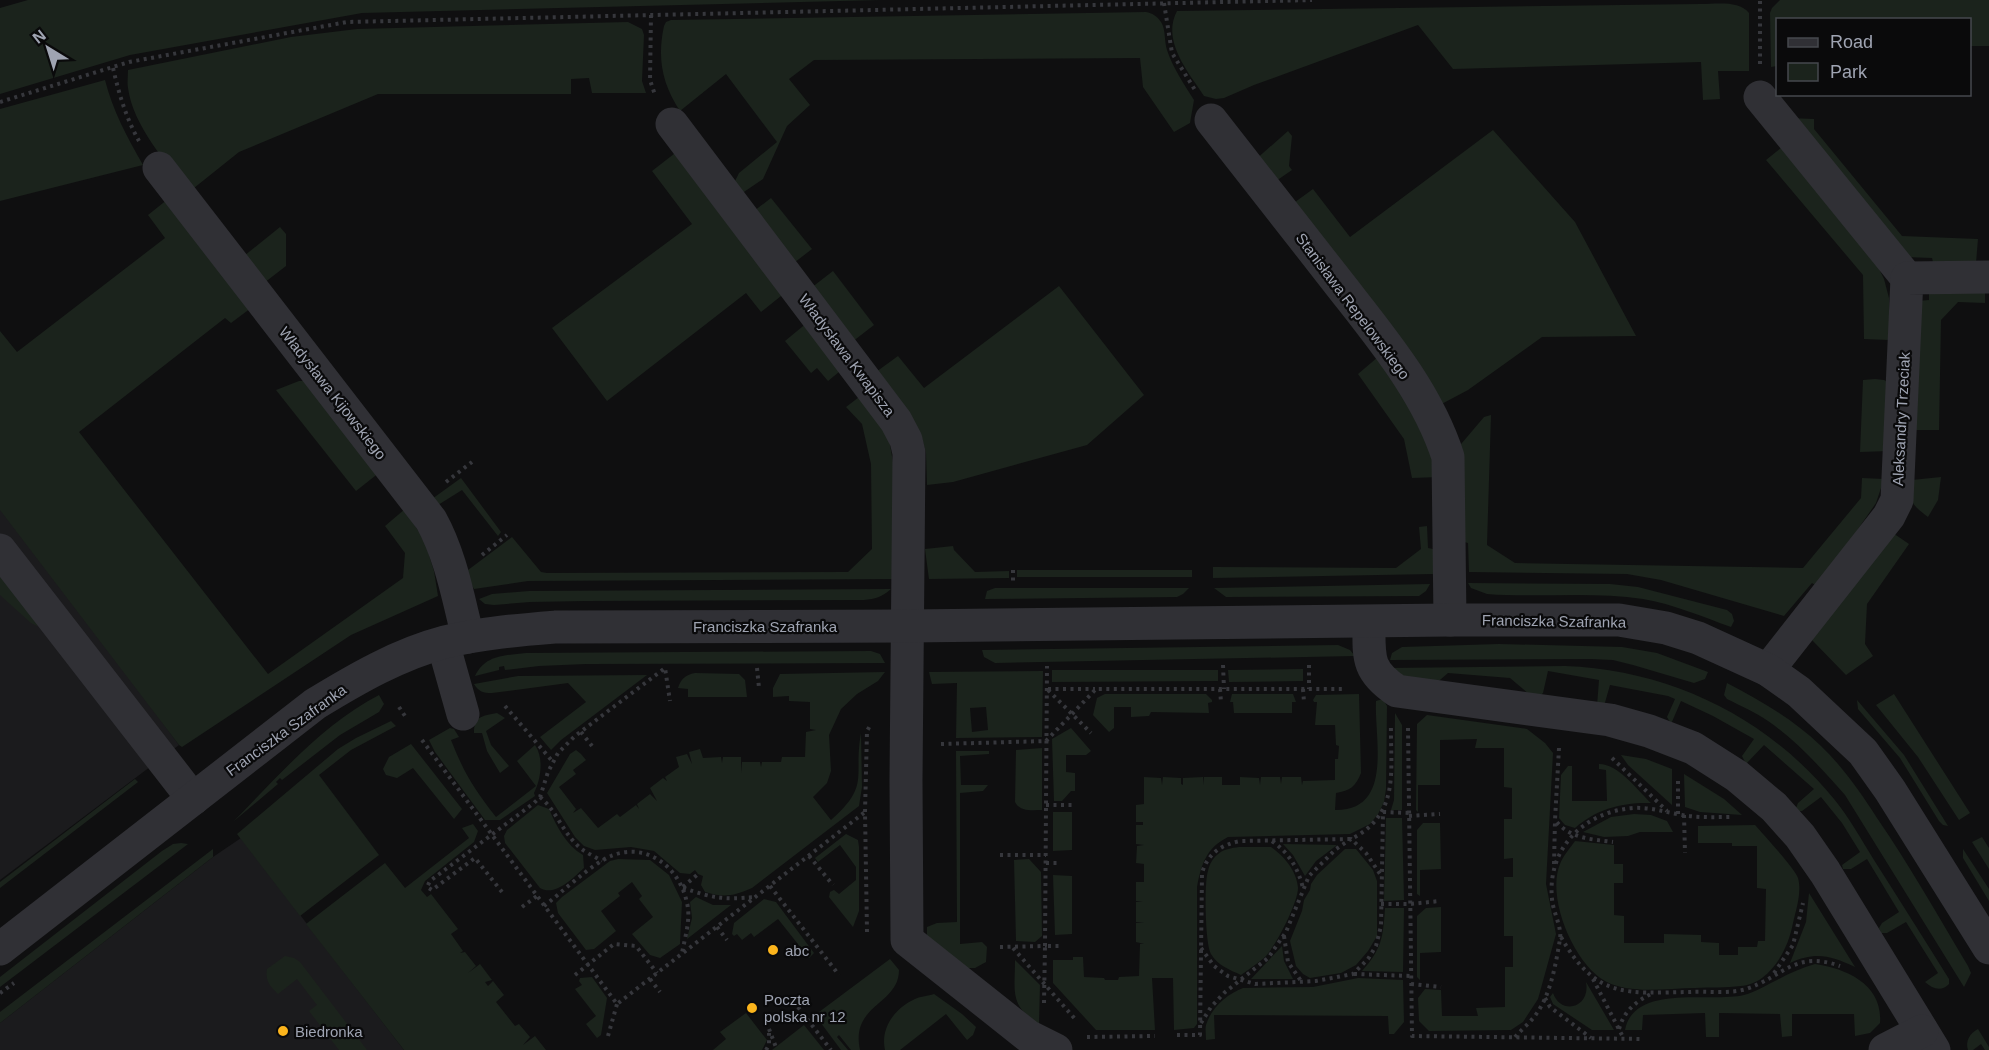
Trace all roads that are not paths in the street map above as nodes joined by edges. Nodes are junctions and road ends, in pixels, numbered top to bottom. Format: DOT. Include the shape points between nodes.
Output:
graph roads {
  1 [pos="1760,97"];
  2 [pos="1210,120"];
  3 [pos="672,123"];
  4 [pos="159,168"];
  5 [pos="1989,277"];
  6 [pos="1907,278"];
  7 [pos="0,550"];
  8 [pos="1450,620"];
  9 [pos="1370,622"];
  10 [pos="909,626"];
  11 [pos="456,640"];
  12 [pos="1768,670"];
  13 [pos="464,714"];
  14 [pos="193,799"];
  15 [pos="1989,948"];
  16 [pos="0,949"];
  17 [pos="1928,1041"];
  18 [pos="1068,1043"];
  19 [pos="1885,1050"];
  1 -- 6 [label="street"];
  2 -- 8 [label="street, Stanisława Repelowskiego" via="1383,341 1440,433 1448,457"];
  3 -- 10 [label="street, Władysława Kwapisza" via="904,434 909,453"];
  4 -- 11 [label="street, Władysława Kijowskiego" via="431,520 448,558"];
  5 -- 6 [label="street"];
  6 -- 12 [label="street, Aleksandry Trzeciak" via="1896,500 1889,516"];
  7 -- 14 [label="street"];
  8 -- 9 [label="street, Franciszka Szafranka"];
  8 -- 12 [label="street, Franciszka Szafranka" via="1619,620 1698,638"];
  9 -- 10 [label="street, Franciszka Szafranka"];
  9 -- 17 [label="street" via="1373,670 1397,691 1610,720 1693,748 1737,776 1774,807 1800,836"];
  10 -- 11 [label="street, Franciszka Szafranka" via="556,627"];
  10 -- 18 [label="street" via="907,940 1028,1036"];
  11 -- 13 [label="street, Władysława Kijowskiego"];
  11 -- 14 [label="street, Franciszka Szafranka" via="404,656 345,685"];
  12 -- 15 [label="street, Franciszka Szafranka" via="1799,692 1863,752"];
  14 -- 16 [label="street, Franciszka Szafranka"];
  17 -- 19 [label="street"];
}
